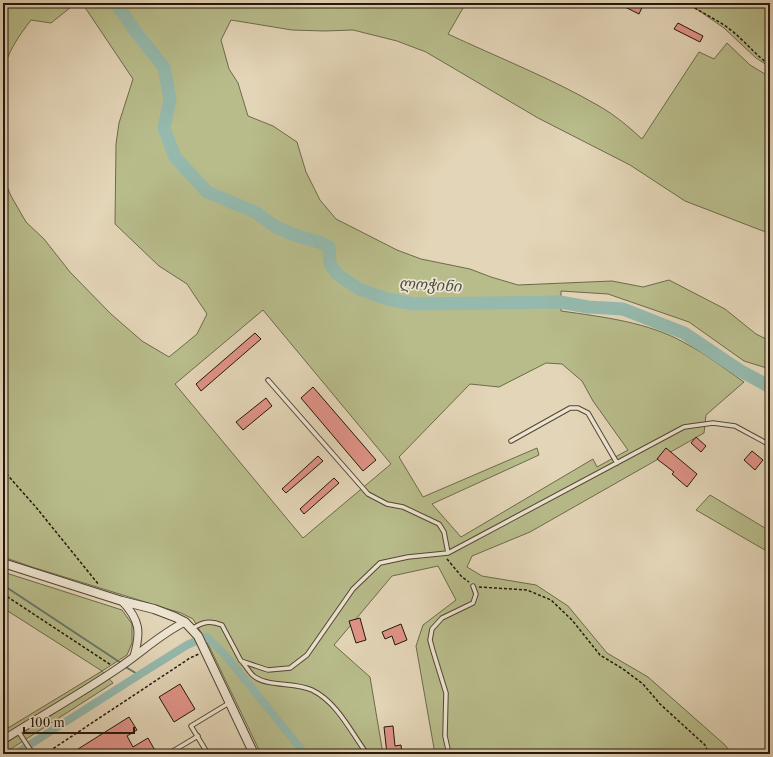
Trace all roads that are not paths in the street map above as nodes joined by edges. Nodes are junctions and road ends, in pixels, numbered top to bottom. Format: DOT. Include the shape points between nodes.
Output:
graph roads {
  1 [pos="268,380"];
  2 [pos="511,441"];
  3 [pos="770,445"];
  4 [pos="617,463"];
  5 [pos="448,553"];
  6 [pos="3,563"];
  7 [pos="474,586"];
  8 [pos="122,601"];
  9 [pos="185,622"];
  10 [pos="192,628"];
  11 [pos="134,656"];
  12 [pos="241,661"];
  13 [pos="230,702"];
  14 [pos="18,731"];
  15 [pos="198,736"];
  16 [pos="3,740"];
  17 [pos="33,754"];
  18 [pos="168,754"];
  19 [pos="208,754"];
  20 [pos="254,754"];
  21 [pos="367,754"];
  22 [pos="449,754"];
  1 -- 5 [label="lane" via="368,494 439,524 444,532"];
  2 -- 4 [label="lane" via="570,408 578,408 588,413"];
  3 -- 4 [label="lane" via="735,426 713,423 684,427"];
  4 -- 5 [label="lane"];
  5 -- 12 [label="lane" via="380,563 353,589 307,655 290,668 268,670"];
  6 -- 8 [label="street"];
  7 -- 22 [label="lane" via="476,594 473,603 442,618 432,629 430,640 446,693 445,736"];
  8 -- 9 [label="street" via="154,609"];
  8 -- 11 [label="street" via="136,620 139,639"];
  9 -- 10 [label="street"];
  9 -- 11 [label="street" via="170,629"];
  10 -- 12 [label="lane" via="202,623 214,622 222,625"];
  10 -- 13 [label="street"];
  11 -- 14 [label="street"];
  12 -- 21 [label="lane" via="262,681 311,689 322,697 339,713"];
  13 -- 15 [label="lane" via="191,726"];
  13 -- 20 [label="street"];
  14 -- 16 [label="street"];
  14 -- 17 [label="lane"];
  15 -- 18 [label="lane"];
  15 -- 19 [label="lane"];
}
